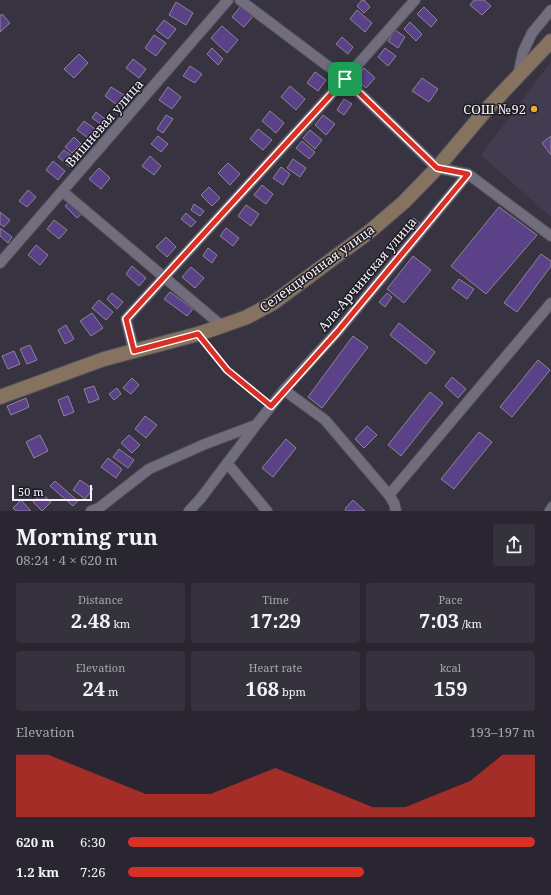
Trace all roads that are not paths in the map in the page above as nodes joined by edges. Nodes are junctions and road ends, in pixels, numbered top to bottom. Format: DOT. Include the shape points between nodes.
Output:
graph roads {
  1 [pos="228,0"];
  2 [pos="240,0"];
  3 [pos="415,0"];
  4 [pos="551,10"];
  5 [pos="551,41"];
  6 [pos="518,76"];
  7 [pos="345,79"];
  8 [pos="437,168"];
  9 [pos="468,174"];
  10 [pos="62,191"];
  11 [pos="551,236"];
  12 [pos="0,263"];
  13 [pos="164,278"];
  14 [pos="551,303"];
  15 [pos="222,326"];
  16 [pos="134,351"];
  17 [pos="284,390"];
  18 [pos="0,397"];
  19 [pos="256,425"];
  20 [pos="227,463"];
  21 [pos="389,495"];
  22 [pos="201,498"];
  23 [pos="551,505"];
  24 [pos="91,511"];
  25 [pos="189,511"];
  26 [pos="199,511"];
  27 [pos="267,511"];
  28 [pos="396,511"];
  29 [pos="547,511"];
  1 -- 10 [label="street, Вишневая улица"];
  2 -- 7 [label="street"];
  3 -- 7 [label="street"];
  4 -- 6 [label="street" via="532,33 523,52"];
  5 -- 6 [label="street, Селекционная улица"];
  6 -- 8 [label="street, Селекционная улица"];
  7 -- 8 [label="street"];
  7 -- 13 [label="street"];
  8 -- 9 [label="street"];
  8 -- 15 [label="street, Селекционная улица" via="404,202 326,265 273,303 247,317"];
  9 -- 11 [label="street"];
  9 -- 17 [label="street, Ала-Арчинская улица" via="338,331"];
  10 -- 12 [label="street, Вишневая улица"];
  10 -- 13 [label="street"];
  13 -- 15 [label="street"];
  13 -- 16 [label="street" via="126,319"];
  14 -- 21 [label="street"];
  15 -- 16 [label="street, Селекционная улица"];
  16 -- 18 [label="street, Селекционная улица" via="104,359"];
  17 -- 19 [label="street, Ала-Арчинская улица"];
  17 -- 21 [label="street" via="326,420"];
  19 -- 20 [label="street, Ала-Арчинская улица"];
  19 -- 24 [label="street" via="149,469 99,508"];
  20 -- 22 [label="street, Ала-Арчинская улица"];
  20 -- 27 [label="street"];
  21 -- 28 [label="street"];
  22 -- 25 [label="street, Ала-Арчинская улица"];
  22 -- 26 [label="street"];
  23 -- 29 [label="lane"];
}
